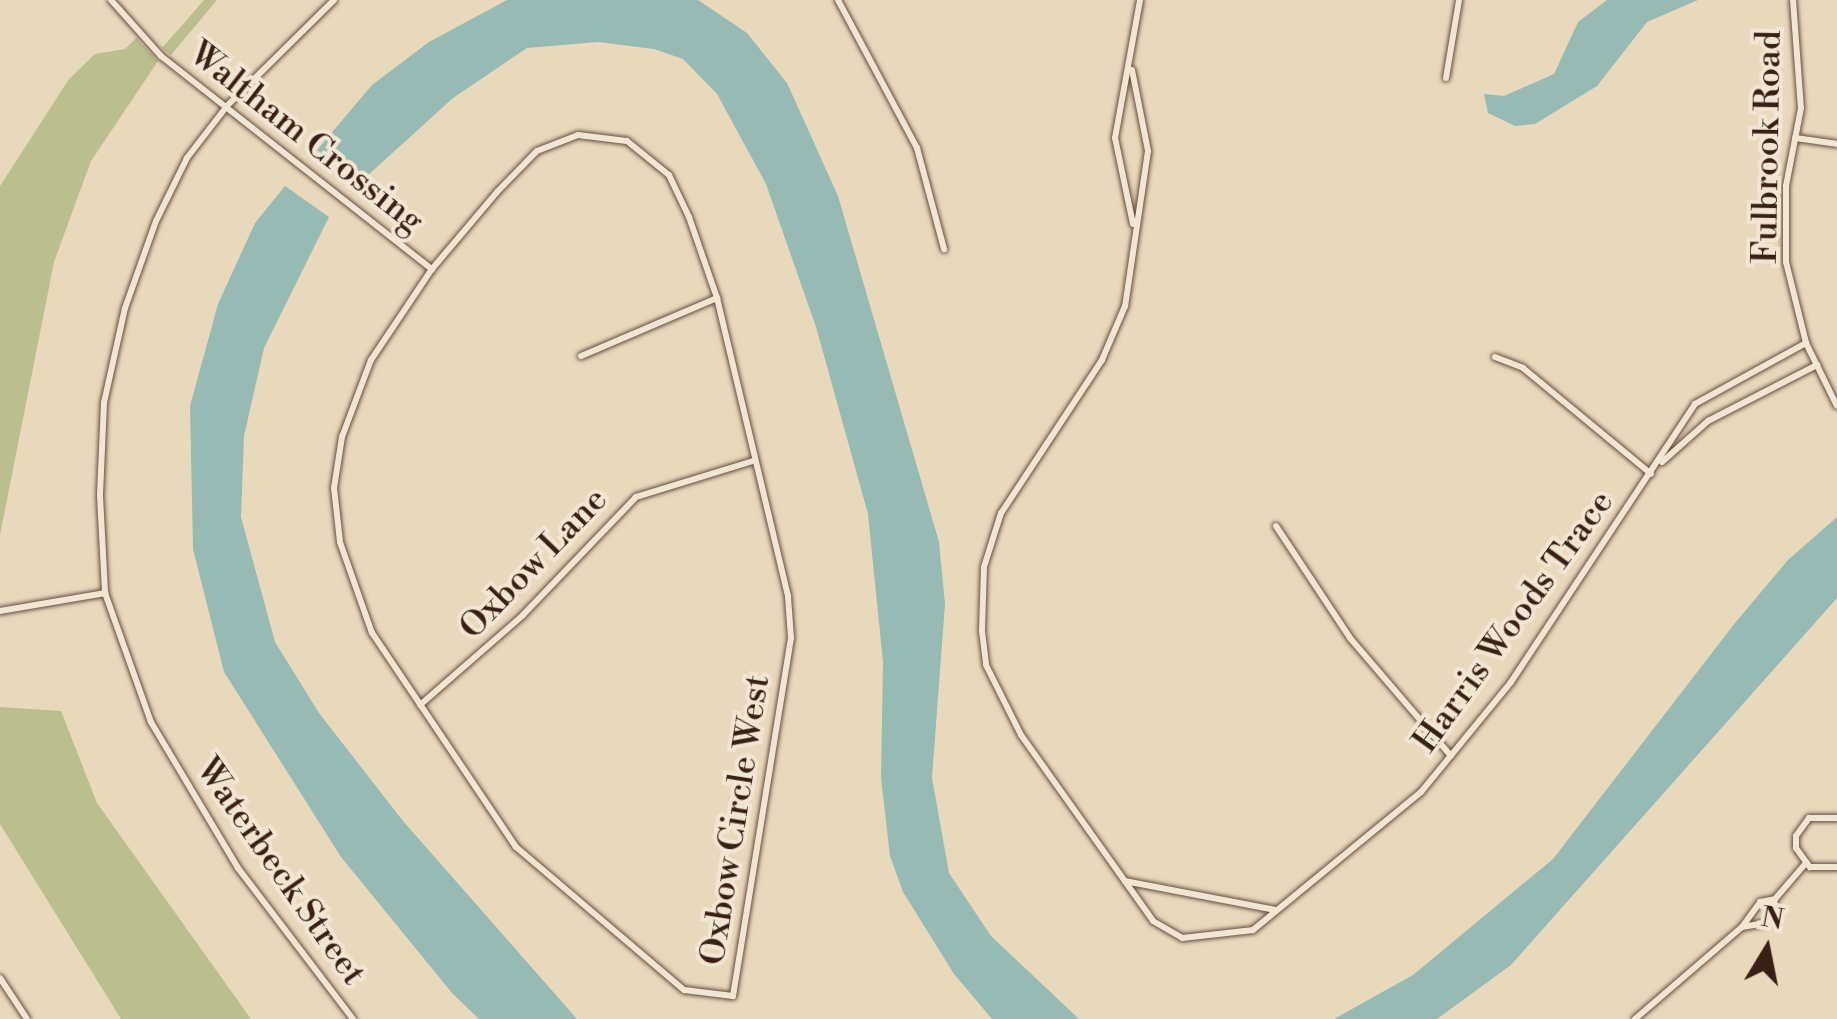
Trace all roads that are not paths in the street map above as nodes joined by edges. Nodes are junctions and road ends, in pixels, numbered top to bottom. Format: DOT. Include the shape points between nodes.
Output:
graph roads {
  1 [pos="112,0"];
  2 [pos="334,0"];
  3 [pos="838,0"];
  4 [pos="1140,0"];
  5 [pos="1459,0"];
  6 [pos="1793,0"];
  7 [pos="1132,70"];
  8 [pos="1446,78"];
  9 [pos="227,106"];
  10 [pos="1796,138"];
  11 [pos="1837,144"];
  12 [pos="1134,225"];
  13 [pos="944,248"];
  14 [pos="432,269"];
  15 [pos="717,298"];
  16 [pos="1806,343"];
  17 [pos="581,356"];
  18 [pos="1495,357"];
  19 [pos="1817,365"];
  20 [pos="1837,406"];
  21 [pos="753,460"];
  22 [pos="1651,474"];
  23 [pos="1276,526"];
  24 [pos="105,594"];
  25 [pos="0,611"];
  26 [pos="420,705"];
  27 [pos="1451,756"];
  28 [pos="1837,818"];
  29 [pos="1806,863"];
  30 [pos="1837,866"];
  31 [pos="1124,881"];
  32 [pos="1775,899"];
  33 [pos="1276,911"];
  34 [pos="1742,927"];
  35 [pos="0,978"];
  36 [pos="1637,1018"];
  37 [pos="27,1019"];
  38 [pos="353,1019"];
  1 -- 9 [label="street, Waltham Crossing" via="161,56"];
  2 -- 9 [label="street, Waterbeck Street"];
  3 -- 13 [label="street" via="917,148"];
  4 -- 7 [label="street, Harris Woods Trace"];
  5 -- 8 [label="street"];
  6 -- 10 [label="street, Fulbrook Road" via="1802,69"];
  7 -- 12 [label="street, Harris Woods Trace" via="1148,151"];
  7 -- 12 [label="street, Harris Woods Trace" via="1115,138"];
  9 -- 14 [label="street, Waltham Crossing"];
  9 -- 24 [label="street, Waterbeck Street" via="187,158 125,308 100,452"];
  10 -- 11 [label="street"];
  10 -- 16 [label="street, Fulbrook Road" via="1785,248"];
  12 -- 31 [label="street, Harris Woods Trace" via="1116,330 1001,513 981,599 986,664 998,694"];
  14 -- 15 [label="street, Oxbow Circle West" via="538,151 578,136 627,141 669,175"];
  14 -- 26 [label="street, Oxbow Circle West" via="371,360 342,437 334,488 354,590 372,633"];
  15 -- 17 [label="street"];
  15 -- 21 [label="street, Oxbow Circle West"];
  16 -- 19 [label="street, Fulbrook Road"];
  16 -- 22 [label="street, Harris Woods Trace" via="1708,392"];
  18 -- 22 [label="street" via="1523,368"];
  19 -- 20 [label="street, Fulbrook Road"];
  19 -- 22 [label="street, Harris Woods Trace" via="1708,420"];
  21 -- 26 [label="street, Oxbow Lane" via="636,497 524,615"];
  21 -- 26 [label="street, Oxbow Circle West" via="788,597 791,638 733,996 684,990 516,847"];
  22 -- 27 [label="street, Harris Woods Trace" via="1511,682"];
  23 -- 27 [label="street" via="1350,638"];
  24 -- 25 [label="street"];
  24 -- 38 [label="street, Waterbeck Street" via="150,722 195,801"];
  27 -- 33 [label="street, Harris Woods Trace" via="1421,792"];
  28 -- 29 [label="street" via="1821,814 1800,826 1796,848"];
  29 -- 30 [label="street" via="1822,870"];
  29 -- 32 [label="street"];
  31 -- 33 [label="street"];
  31 -- 33 [label="street, Harris Woods Trace" via="1152,922 1184,938 1230,937"];
  32 -- 34 [label="street" via="1760,902"];
  32 -- 34 [label="street" via="1771,922"];
  34 -- 36 [label="street"];
  35 -- 37 [label="street"];
}
